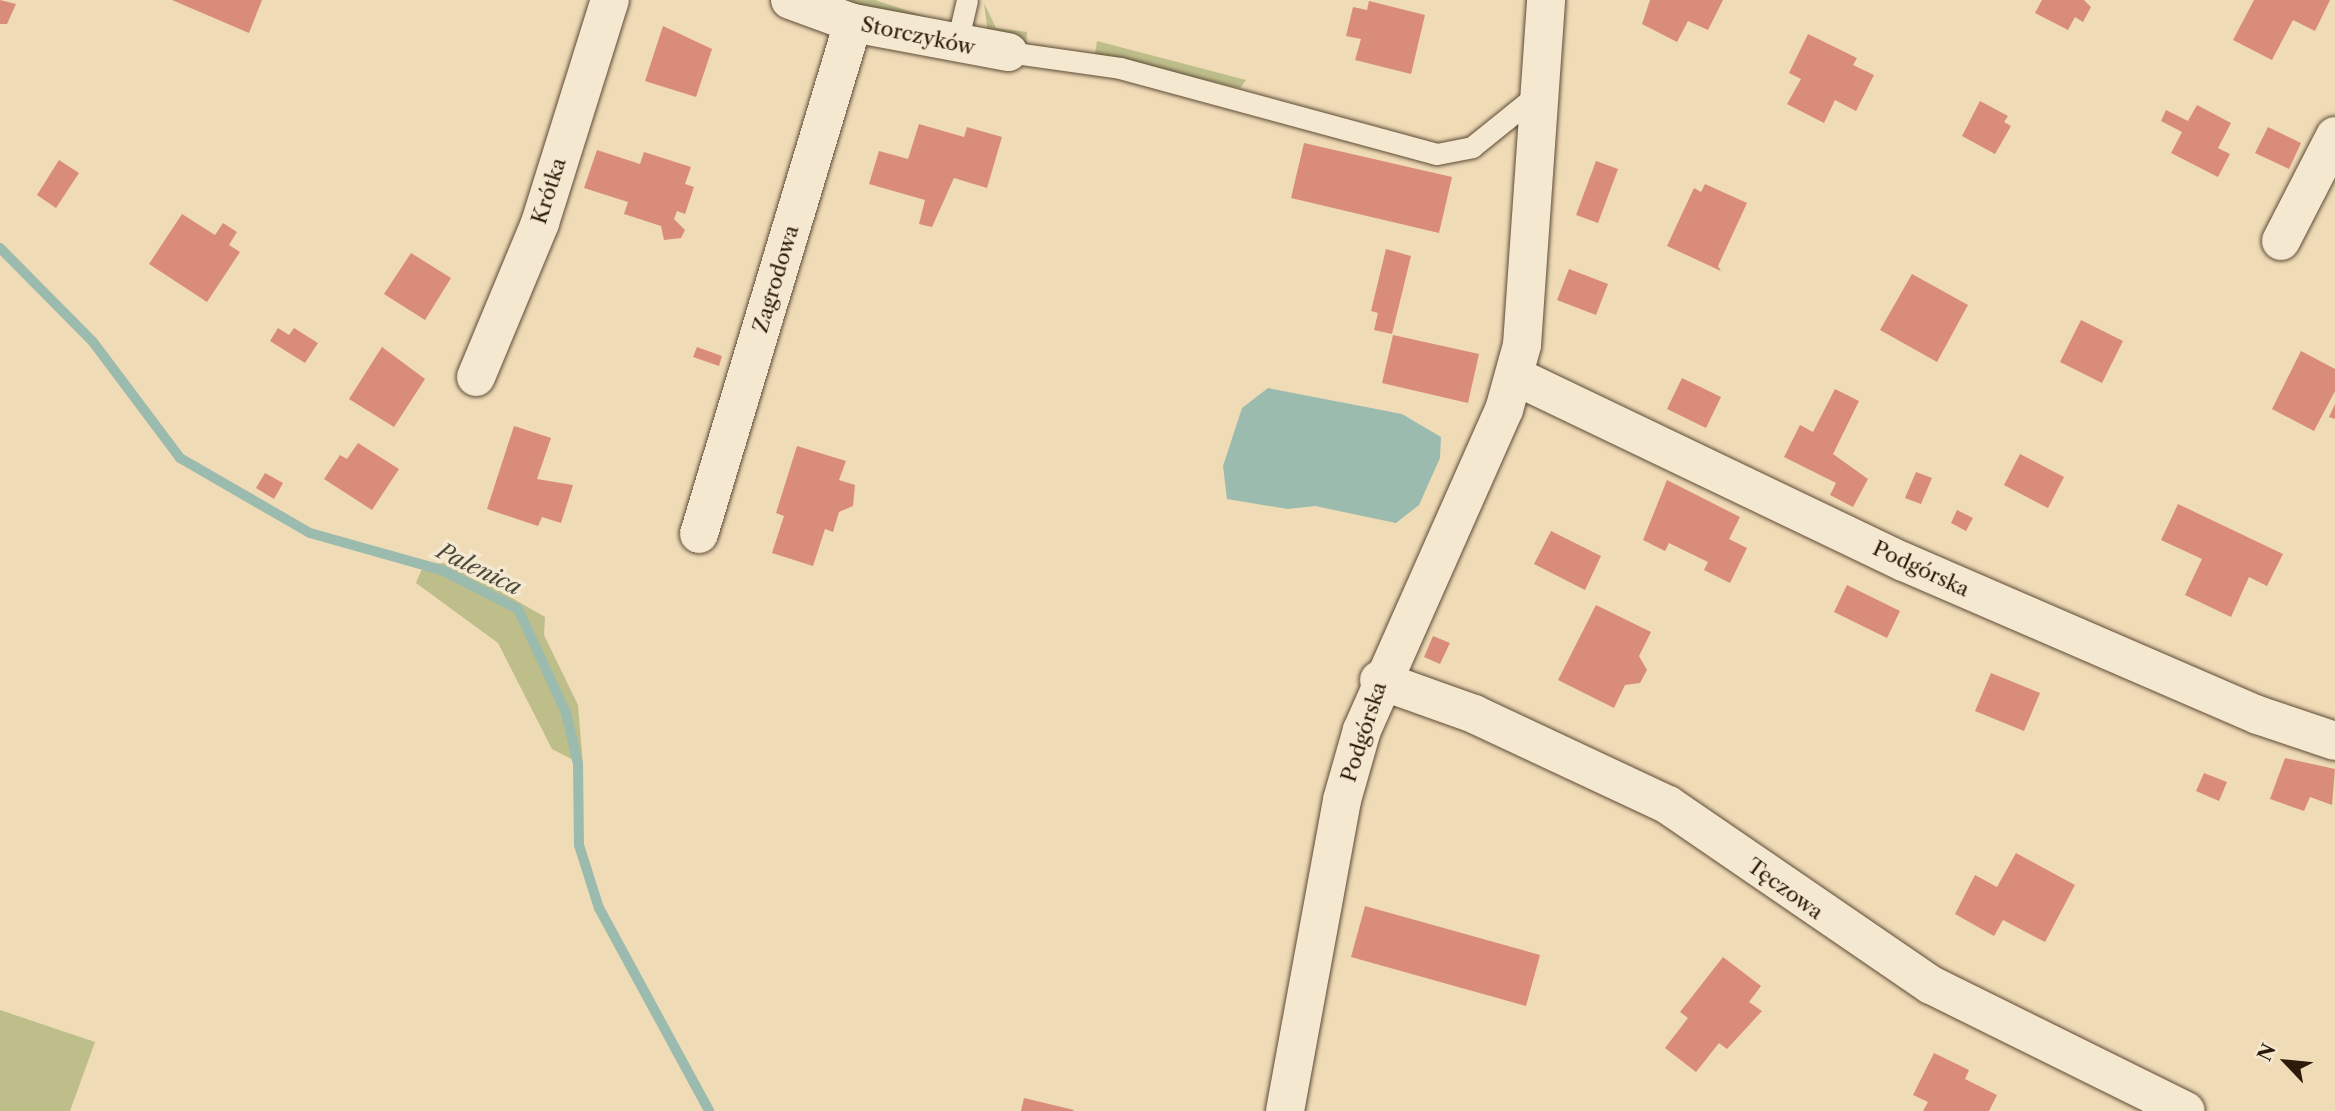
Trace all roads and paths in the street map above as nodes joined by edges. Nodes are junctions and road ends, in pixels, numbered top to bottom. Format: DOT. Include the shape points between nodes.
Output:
graph roads {
  1 [pos="610,0"];
  2 [pos="790,0"];
  3 [pos="967,0"];
  4 [pos="1546,0"];
  5 [pos="853,23"];
  6 [pos="956,47"];
  7 [pos="1007,52"];
  8 [pos="1539,93"];
  9 [pos="2335,136"];
  10 [pos="2281,241"];
  11 [pos="1515,376"];
  12 [pos="476,377"];
  13 [pos="699,534"];
  14 [pos="1379,680"];
  15 [pos="2335,741"];
  16 [pos="1285,1111"];
  17 [pos="2186,1111"];
  1 -- 12 [label="street, Krótka" via="540,223"];
  2 -- 5 [label="street, Storczyków"];
  3 -- 6 [label="lane"];
  4 -- 8 [label="street"];
  5 -- 6 [label="street, Storczyków"];
  5 -- 13 [label="street, Zagrodowa"];
  6 -- 7 [label="street, Storczyków"];
  7 -- 8 [label="lane" via="1120,68 1437,154 1472,148"];
  8 -- 11 [label="street, Podgórska"];
  9 -- 10 [label="street"];
  11 -- 14 [label="street, Podgórska"];
  11 -- 15 [label="street, Podgórska" via="1904,562 2258,715"];
  14 -- 16 [label="street, Podgórska" via="1342,800"];
  14 -- 17 [label="street, Tęczowa" via="1486,719 1668,805 1931,985"];
}
